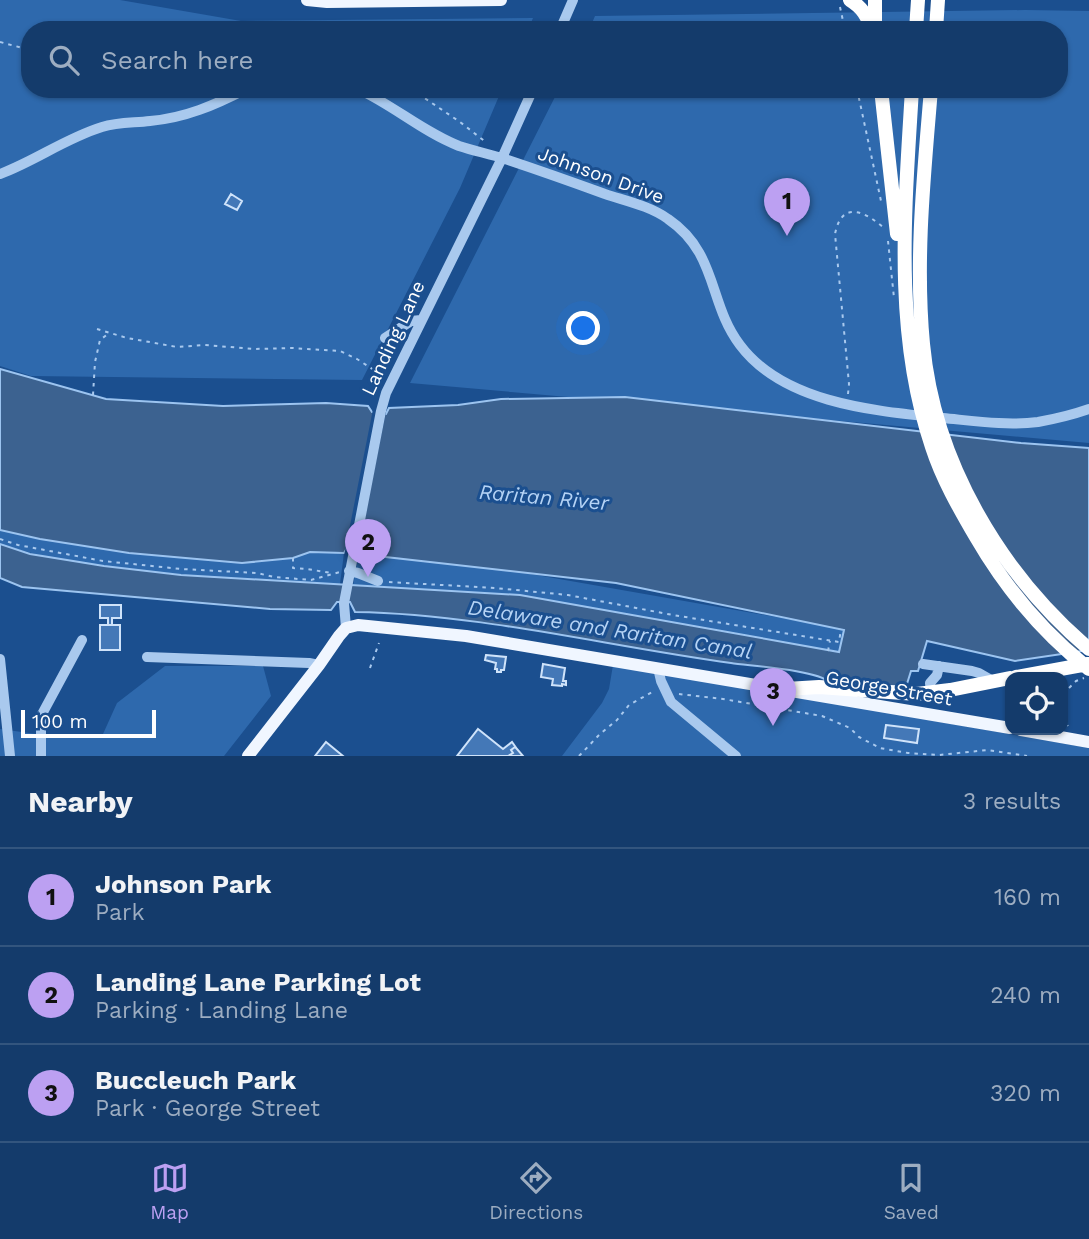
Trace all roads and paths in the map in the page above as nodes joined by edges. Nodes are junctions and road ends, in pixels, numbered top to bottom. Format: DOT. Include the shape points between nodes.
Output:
graph roads {
  1 [pos="307,0"];
  2 [pos="501,0"];
  3 [pos="573,0"];
  4 [pos="839,0"];
  5 [pos="850,0"];
  6 [pos="875,0"];
  7 [pos="918,0"];
  8 [pos="938,0"];
  9 [pos="564,21"];
  10 [pos="843,21"];
  11 [pos="870,21"];
  12 [pos="874,21"];
  13 [pos="917,21"];
  14 [pos="937,21"];
  15 [pos="0,42"];
  16 [pos="21,48"];
  17 [pos="228,98"];
  18 [pos="377,98"];
  19 [pos="424,98"];
  20 [pos="529,98"];
  21 [pos="859,98"];
  22 [pos="882,98"];
  23 [pos="911,98"];
  24 [pos="930,98"];
  25 [pos="492,147"];
  26 [pos="502,158"];
  27 [pos="0,174"];
  28 [pos="882,204"];
  29 [pos="888,231"];
  30 [pos="902,243"];
  31 [pos="421,320"];
  32 [pos="97,329"];
  33 [pos="109,333"];
  34 [pos="95,336"];
  35 [pos="385,338"];
  36 [pos="100,340"];
  37 [pos="384,376"];
  38 [pos="93,395"];
  39 [pos="847,398"];
  40 [pos="1089,409"];
  41 [pos="0,539"];
  42 [pos="293,558"];
  43 [pos="347,572"];
  44 [pos="332,573"];
  45 [pos="378,581"];
  46 [pos="346,628"];
  47 [pos="841,629"];
  48 [pos="82,640"];
  49 [pos="830,640"];
  50 [pos="379,643"];
  51 [pos="1089,649"];
  52 [pos="828,650"];
  53 [pos="147,657"];
  54 [pos="0,659"];
  55 [pos="923,664"];
  56 [pos="319,665"];
  57 [pos="939,666"];
  58 [pos="1089,666"];
  59 [pos="658,667"];
  60 [pos="370,668"];
  61 [pos="1049,672"];
  62 [pos="1089,677"];
  63 [pos="1005,679"];
  64 [pos="994,682"];
  65 [pos="786,689"];
  66 [pos="1068,689"];
  67 [pos="655,690"];
  68 [pos="931,693"];
  69 [pos="675,694"];
  70 [pos="1005,727"];
  71 [pos="1049,735"];
  72 [pos="1089,742"];
  73 [pos="10,756"];
  74 [pos="41,756"];
  75 [pos="248,756"];
  76 [pos="579,756"];
  77 [pos="736,756"];
  78 [pos="1027,756"];
  1 -- 2 [label="main road"];
  3 -- 9 [label="street"];
  4 -- 10 [label="path"];
  5 -- 11 [label="highway"];
  6 -- 12 [label="highway"];
  7 -- 13 [label="highway"];
  8 -- 14 [label="highway"];
  15 -- 16 [label="path"];
  17 -- 27 [label="street" via="191,114 103,127"];
  18 -- 26 [label="street, Johnson Drive" via="459,146"];
  19 -- 25 [label="path"];
  20 -- 26 [label="street, Landing Lane"];
  21 -- 28 [label="path"];
  22 -- 30 [label="highway"];
  23 -- 30 [label="highway"];
  24 -- 51 [label="highway" via="920,299 923,346 937,413 967,492 990,536 1042,604"];
  26 -- 31 [label="street, Landing Lane"];
  26 -- 40 [label="street, Johnson Drive" via="654,211 682,229 708,268 738,343 765,370 804,391 869,410 1000,423 1036,422"];
  29 -- 39 [label="path" via="862,212 844,215 837,223"];
  30 -- 58 [label="highway" via="915,381 932,449 988,558 1042,626"];
  31 -- 35 [label="street" via="411,321"];
  31 -- 43 [label="street, Landing Lane" via="381,411"];
  32 -- 33 [label="path"];
  33 -- 36 [label="path"];
  33 -- 37 [label="path" via="177,346 340,351"];
  34 -- 36 [label="path"];
  36 -- 38 [label="path"];
  41 -- 44 [label="path" via="116,563 311,580"];
  42 -- 44 [label="path" via="293,568"];
  43 -- 44 [label="path"];
  43 -- 45 [label="street"];
  43 -- 46 [label="street, Landing Lane"];
  45 -- 49 [label="path" via="568,595"];
  46 -- 56 [label="main road"];
  46 -- 59 [label="main road, George Street" via="358,625 466,636"];
  47 -- 49 [label="path" via="839,642"];
  48 -- 74 [label="street" via="41,716"];
  49 -- 52 [label="path"];
  50 -- 60 [label="path"];
  53 -- 56 [label="street"];
  54 -- 73 [label="street"];
  55 -- 57 [label="street"];
  56 -- 75 [label="main road"];
  57 -- 64 [label="street" via="979,673"];
  57 -- 68 [label="street" via="930,683"];
  58 -- 61 [label="highway"];
  59 -- 65 [label="main road, George Street"];
  59 -- 77 [label="street" via="671,702"];
  62 -- 66 [label="path"];
  63 -- 64 [label="highway"];
  64 -- 68 [label="highway"];
  65 -- 68 [label="highway"];
  65 -- 70 [label="main road, George Street"];
  67 -- 76 [label="path" via="629,705"];
  69 -- 78 [label="path" via="822,716 880,748 908,753 988,750"];
  71 -- 72 [label="main road"];
}
